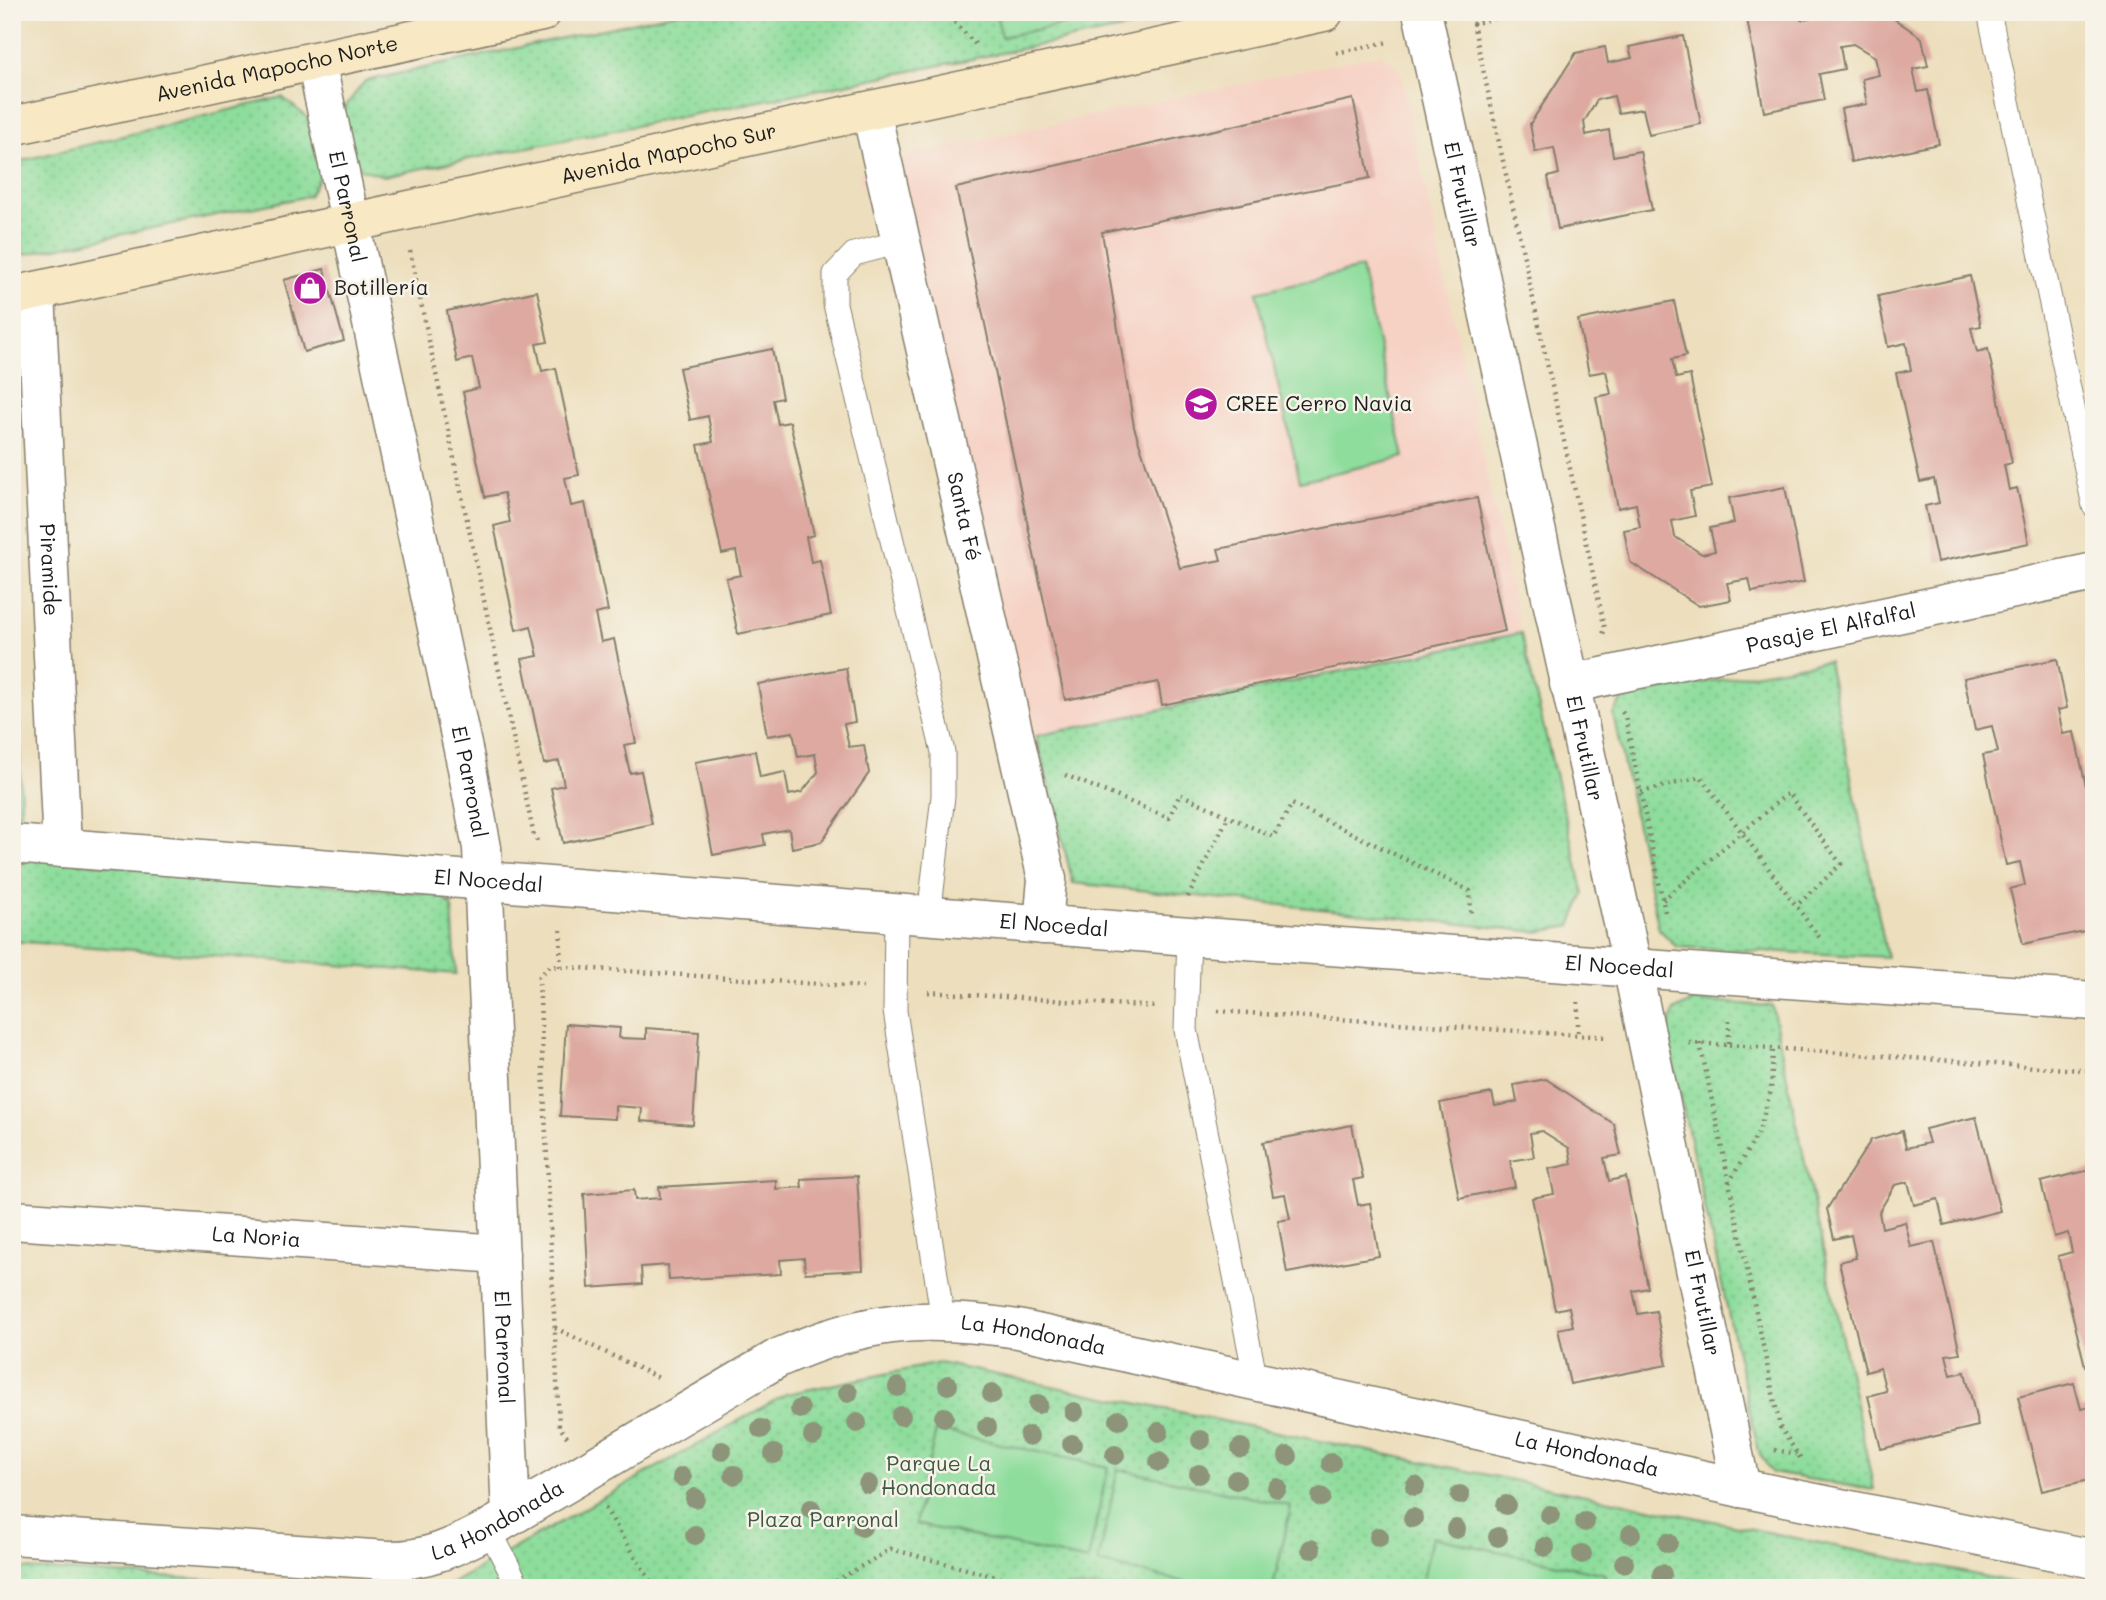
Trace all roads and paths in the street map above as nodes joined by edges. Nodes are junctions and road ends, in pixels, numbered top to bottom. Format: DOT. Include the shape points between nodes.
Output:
graph roads {
  1 [pos="542,12"];
  2 [pos="1324,12"];
  3 [pos="1522,12"];
  4 [pos="1989,12"];
  5 [pos="474,20"];
  6 [pos="1424,23"];
  7 [pos="316,61"];
  8 [pos="871,111"];
  9 [pos="12,126"];
  10 [pos="351,224"];
  11 [pos="900,242"];
  12 [pos="410,248"];
  13 [pos="24,294"];
  14 [pos="2094,506"];
  15 [pos="2094,572"];
  16 [pos="1569,684"];
  17 [pos="1057,772"];
  18 [pos="1641,792"];
  19 [pos="1228,817"];
  20 [pos="1742,832"];
  21 [pos="12,844"];
  22 [pos="62,848"];
  23 [pos="546,854"];
  24 [pos="484,881"];
  25 [pos="1663,900"];
  26 [pos="1796,906"];
  27 [pos="912,915"];
  28 [pos="1187,921"];
  29 [pos="1043,925"];
  30 [pos="1471,927"];
  31 [pos="1827,948"];
  32 [pos="1633,968"];
  33 [pos="1730,975"];
  34 [pos="895,989"];
  35 [pos="2094,1002"];
  36 [pos="1186,1009"];
  37 [pos="1648,1039"];
  38 [pos="1700,1043"];
  39 [pos="1729,1045"];
  40 [pos="1773,1048"];
  41 [pos="2094,1071"];
  42 [pos="1729,1183"];
  43 [pos="12,1220"];
  44 [pos="500,1254"];
  45 [pos="943,1320"];
  46 [pos="555,1328"];
  47 [pos="1256,1381"];
  48 [pos="667,1424"];
  49 [pos="580,1433"];
  50 [pos="1804,1464"];
  51 [pos="1741,1488"];
  52 [pos="500,1522"];
  53 [pos="12,1535"];
  54 [pos="627,1544"];
  55 [pos="2093,1558"];
  56 [pos="519,1588"];
  57 [pos="655,1588"];
  58 [pos="824,1588"];
  59 [pos="1038,1588"];
  1 -- 5 [label="street, Avenida Mapocho Norte"];
  2 -- 8 [label="street, Avenida Mapocho Sur"];
  3 -- 6 [label="path"];
  4 -- 14 [label="lane"];
  5 -- 7 [label="street, Avenida Mapocho Norte"];
  6 -- 16 [label="street, El Frutillar"];
  7 -- 9 [label="street, Avenida Mapocho Norte"];
  7 -- 10 [label="street, El Parronal"];
  8 -- 10 [label="street, Avenida Mapocho Sur"];
  8 -- 11 [label="street, Santa Fé"];
  10 -- 13 [label="street, Avenida Mapocho Sur"];
  10 -- 24 [label="street, El Parronal" via="470,780"];
  11 -- 27 [label="lane" via="854,254 835,274 835,304 943,752 943,796"];
  11 -- 29 [label="street, Santa Fé" via="1047,879"];
  12 -- 23 [label="path" via="534,836"];
  13 -- 22 [label="street, Piramide"];
  15 -- 16 [label="street, Pasaje El Alfalfal"];
  16 -- 32 [label="street, El Frutillar"];
  17 -- 19 [label="path" via="1169,818 1180,794"];
  18 -- 20 [label="path" via="1701,777"];
  19 -- 28 [label="path"];
  19 -- 30 [label="path" via="1273,837 1292,804 1470,891"];
  20 -- 25 [label="path"];
  20 -- 26 [label="path"];
  20 -- 26 [label="path" via="1788,793 1841,864"];
  21 -- 22 [label="street, El Nocedal"];
  22 -- 24 [label="street, El Nocedal"];
  24 -- 27 [label="street, El Nocedal"];
  24 -- 44 [label="street, El Parronal"];
  26 -- 31 [label="path"];
  27 -- 29 [label="street, El Nocedal"];
  27 -- 34 [label="lane"];
  28 -- 29 [label="street, El Nocedal"];
  28 -- 32 [label="street, El Nocedal"];
  28 -- 36 [label="lane"];
  32 -- 33 [label="street, El Nocedal"];
  32 -- 37 [label="street, El Frutillar"];
  33 -- 35 [label="street, El Nocedal"];
  33 -- 39 [label="path"];
  34 -- 36 [label="path"];
  34 -- 45 [label="lane"];
  34 -- 46 [label="path" via="550,966 539,976"];
  36 -- 37 [label="path"];
  36 -- 47 [label="lane" via="1186,1030"];
  37 -- 38 [label="path"];
  37 -- 51 [label="street, El Frutillar"];
  38 -- 39 [label="path"];
  38 -- 42 [label="path"];
  39 -- 40 [label="path"];
  40 -- 41 [label="path"];
  40 -- 42 [label="path" via="1771,1090 1759,1131"];
  42 -- 50 [label="path" via="1780,1427"];
  43 -- 44 [label="street, La Noria"];
  44 -- 52 [label="street, El Parronal"];
  45 -- 47 [label="street, La Hondonada" via="1018,1329"];
  45 -- 48 [label="street, La Hondonada" via="854,1329 815,1342 778,1358"];
  46 -- 48 [label="path" via="668,1382 650,1393"];
  46 -- 49 [label="path" via="559,1426 568,1439"];
  47 -- 51 [label="street, La Hondonada"];
  48 -- 52 [label="street, La Hondonada"];
  51 -- 55 [label="street, La Hondonada"];
  52 -- 53 [label="street, La Hondonada" via="439,1554 405,1561"];
  52 -- 56 [label="lane"];
  54 -- 57 [label="path"];
  58 -- 59 [label="path" via="891,1549"];
}
